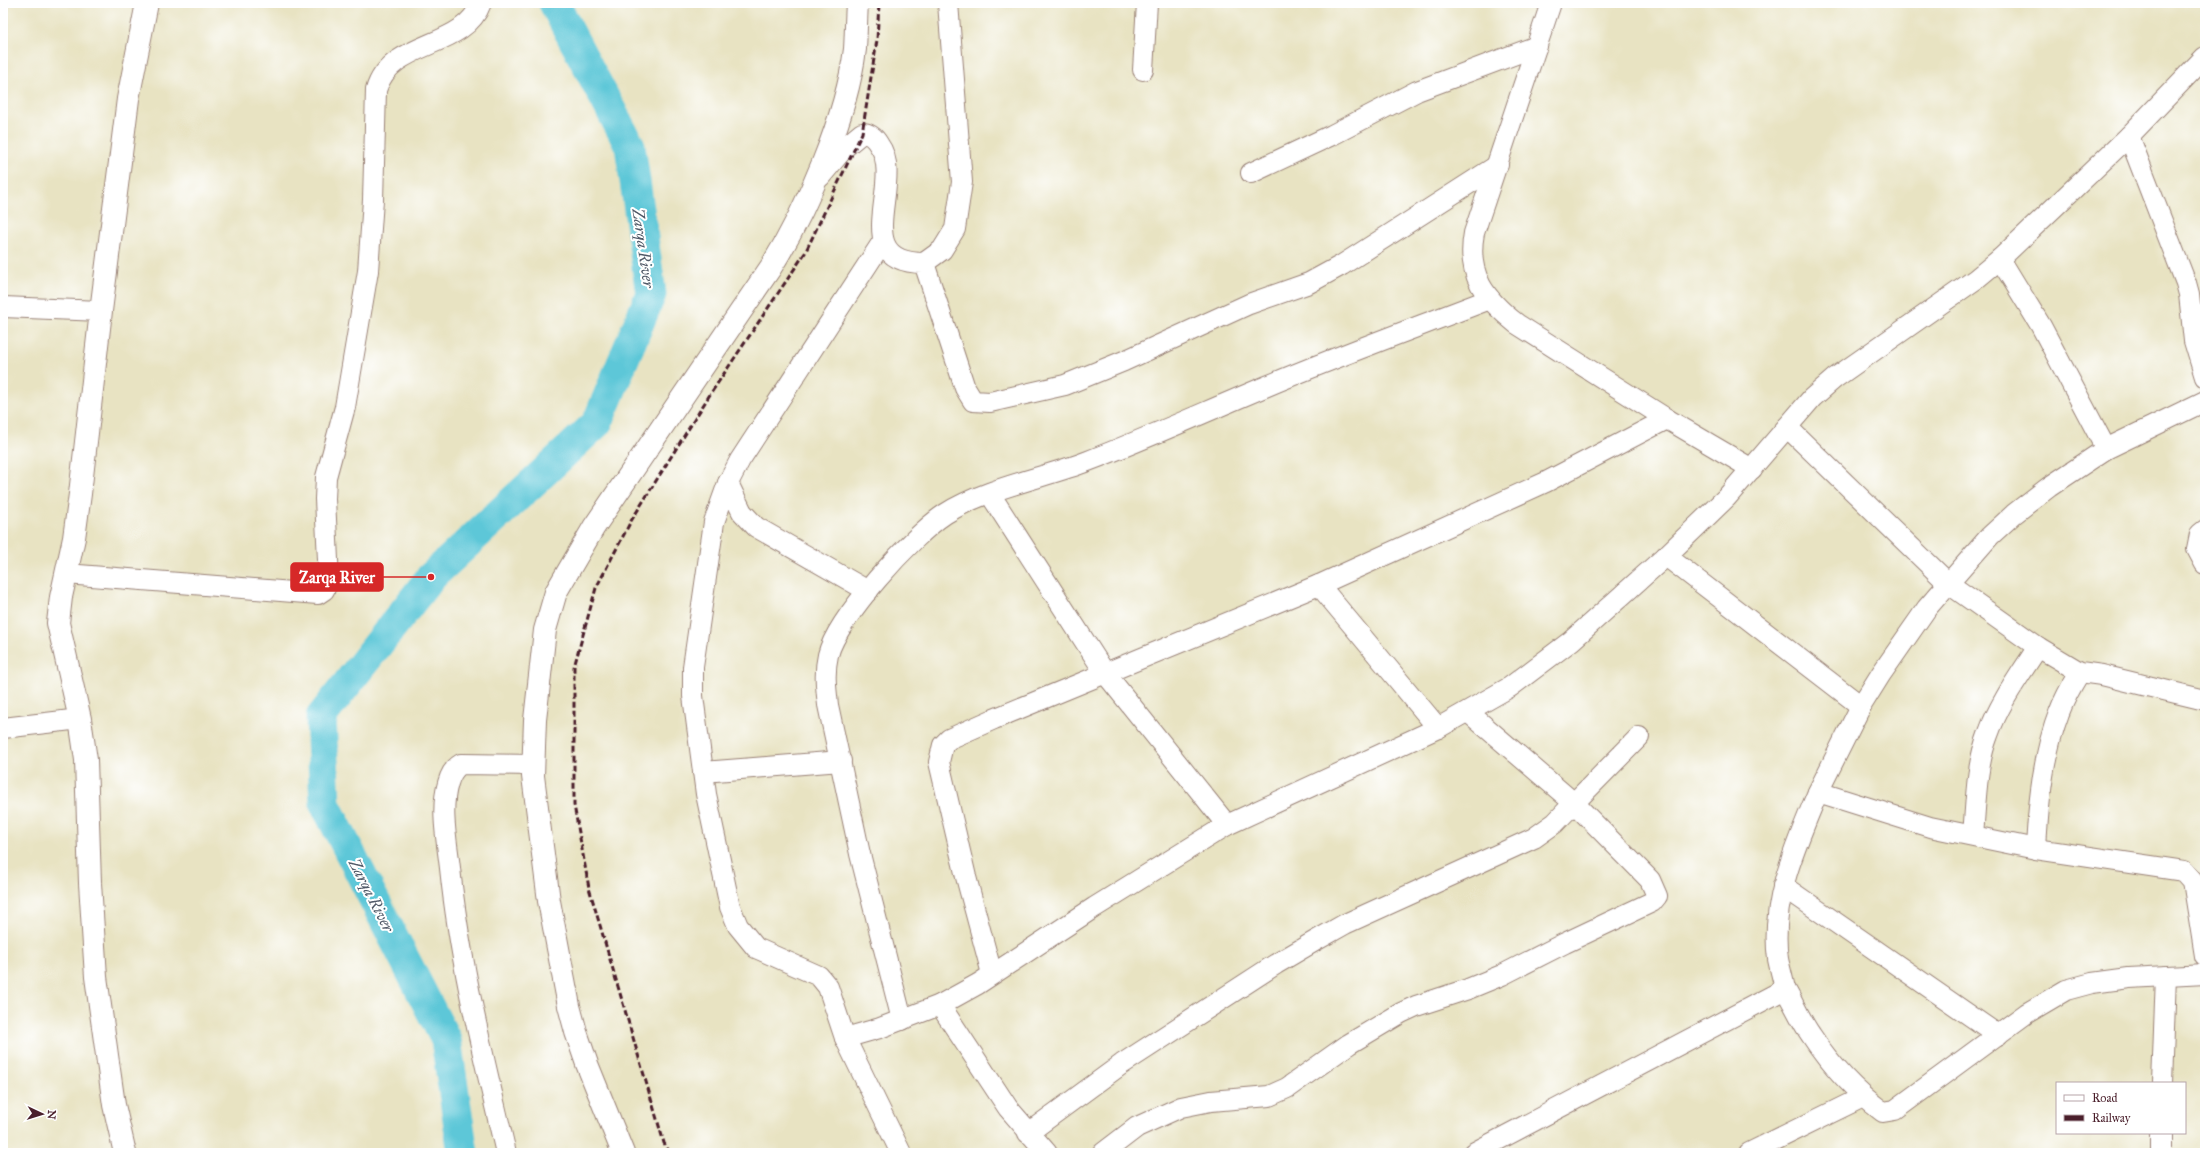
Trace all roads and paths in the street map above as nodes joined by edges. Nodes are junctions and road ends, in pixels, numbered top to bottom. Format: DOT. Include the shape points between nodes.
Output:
graph roads {
  1 [pos="147,3"];
  2 [pos="481,3"];
  3 [pos="857,3"];
  4 [pos="948,3"];
  5 [pos="1147,3"];
  6 [pos="1552,3"];
  7 [pos="1538,46"];
  8 [pos="2205,58"];
  9 [pos="1143,70"];
  10 [pos="2129,136"];
  11 [pos="1498,164"];
  12 [pos="1251,173"];
  13 [pos="812,186"];
  14 [pos="883,240"];
  15 [pos="2000,259"];
  16 [pos="924,263"];
  17 [pos="1490,299"];
  18 [pos="3,307"];
  19 [pos="100,311"];
  20 [pos="2205,377"];
  21 [pos="2205,400"];
  22 [pos="1667,419"];
  23 [pos="1787,427"];
  24 [pos="2106,449"];
  25 [pos="1752,469"];
  26 [pos="728,483"];
  27 [pos="990,494"];
  28 [pos="2205,530"];
  29 [pos="1666,556"];
  30 [pos="2205,564"];
  31 [pos="66,574"];
  32 [pos="1949,584"];
  33 [pos="1319,585"];
  34 [pos="868,591"];
  35 [pos="2038,647"];
  36 [pos="2080,672"];
  37 [pos="1105,673"];
  38 [pos="2205,700"];
  39 [pos="1861,706"];
  40 [pos="1468,712"];
  41 [pos="80,719"];
  42 [pos="3,728"];
  43 [pos="1438,728"];
  44 [pos="1639,737"];
  45 [pos="841,761"];
  46 [pos="533,765"];
  47 [pos="703,772"];
  48 [pos="1818,792"];
  49 [pos="1574,803"];
  50 [pos="1227,825"];
  51 [pos="1973,835"];
  52 [pos="2036,849"];
  53 [pos="1783,886"];
  54 [pos="2205,956"];
  55 [pos="992,974"];
  56 [pos="2205,974"];
  57 [pos="2166,976"];
  58 [pos="1785,989"];
  59 [pos="940,1005"];
  60 [pos="902,1020"];
  61 [pos="1998,1035"];
  62 [pos="844,1038"];
  63 [pos="2162,1082"];
  64 [pos="1863,1097"];
  65 [pos="1028,1133"];
  66 [pos="2161,1134"];
  67 [pos="125,1153"];
  68 [pos="506,1153"];
  69 [pos="623,1153"];
  70 [pos="901,1153"];
  71 [pos="1047,1153"];
  72 [pos="1103,1153"];
  73 [pos="1473,1153"];
  74 [pos="1749,1153"];
  75 [pos="2161,1153"];
  1 -- 19 [label="street" via="128,99"];
  2 -- 31 [label="street" via="469,20 448,36 399,58 380,78 376,90 368,271 345,407 326,477 329,580 324,590 318,594"];
  3 -- 13 [label="street" via="855,48 847,90"];
  4 -- 16 [label="street" via="962,182 955,229 942,250"];
  5 -- 9 [label="street"];
  6 -- 7 [label="street"];
  7 -- 11 [label="street"];
  7 -- 12 [label="street" via="1417,91"];
  8 -- 10 [label="street"];
  10 -- 15 [label="street"];
  10 -- 20 [label="street" via="2188,288 2194,341"];
  11 -- 16 [label="street" via="1342,265 1309,283 1249,304 1083,379 990,402 972,401 965,388"];
  11 -- 17 [label="street" via="1471,248 1476,276"];
  13 -- 14 [label="street" via="858,135 868,133 884,151 887,161 888,176 881,230"];
  13 -- 46 [label="street" via="793,229 771,267 617,491 556,592 542,648"];
  14 -- 16 [label="street" via="897,257 910,262"];
  14 -- 26 [label="street" via="740,460"];
  15 -- 23 [label="street" via="1976,279 1835,378 1812,398"];
  15 -- 24 [label="street" via="2041,326"];
  17 -- 22 [label="street" via="1517,324"];
  17 -- 27 [label="street" via="1268,385 1087,461"];
  18 -- 19 [label="street"];
  19 -- 31 [label="street" via="80,494"];
  21 -- 24 [label="street"];
  22 -- 25 [label="street"];
  22 -- 33 [label="street" via="1546,482"];
  23 -- 25 [label="street"];
  23 -- 32 [label="street"];
  24 -- 32 [label="street" via="2014,514 1990,536"];
  25 -- 29 [label="street"];
  26 -- 34 [label="street" via="742,512 756,527"];
  26 -- 47 [label="street" via="714,522 693,667 693,696"];
  27 -- 34 [label="street" via="959,506 931,524"];
  27 -- 37 [label="street"];
  28 -- 30 [label="street" via="2200,534 2197,549"];
  29 -- 39 [label="street"];
  29 -- 40 [label="street" via="1544,662 1510,687"];
  31 -- 41 [label="street" via="59,611 59,633"];
  32 -- 35 [label="street"];
  32 -- 39 [label="street" via="1928,608"];
  33 -- 37 [label="street"];
  33 -- 43 [label="street"];
  34 -- 45 [label="street" via="841,629 828,655 825,683"];
  35 -- 36 [label="street"];
  35 -- 51 [label="street" via="2004,701 1987,736 1979,770"];
  36 -- 38 [label="street"];
  36 -- 52 [label="street" via="2058,714 2051,742 2039,807"];
  37 -- 50 [label="street"];
  37 -- 55 [label="street" via="994,719 943,745 939,762"];
  39 -- 48 [label="street"];
  40 -- 43 [label="street"];
  40 -- 49 [label="street"];
  41 -- 42 [label="street"];
  41 -- 67 [label="street" via="86,760 96,977 113,1098"];
  43 -- 50 [label="street"];
  44 -- 49 [label="street"];
  45 -- 47 [label="street"];
  45 -- 60 [label="street" via="860,854"];
  46 -- 68 [label="street" via="470,762 461,764 456,767 448,783 445,799 446,834 456,922 467,989"];
  46 -- 69 [label="street" via="550,901 569,1006 587,1064"];
  47 -- 62 [label="street" via="724,886 738,926 756,948 824,981"];
  48 -- 51 [label="street" via="1886,815"];
  48 -- 53 [label="street"];
  49 -- 65 [label="street" via="1555,823 1534,838 1345,924 1276,964 1122,1064"];
  49 -- 72 [label="street" via="1650,880 1657,896 1652,902 1502,975 1406,1011 1349,1044 1287,1088 1269,1096 1181,1106 1137,1128"];
  50 -- 55 [label="street"];
  51 -- 52 [label="street"];
  52 -- 54 [label="street" via="2184,871 2193,881"];
  53 -- 58 [label="street" via="1777,931 1778,960"];
  53 -- 61 [label="street"];
  55 -- 59 [label="street"];
  56 -- 57 [label="street"];
  57 -- 61 [label="street" via="2100,982 2066,990 2027,1013"];
  57 -- 63 [label="street"];
  58 -- 64 [label="street" via="1811,1036"];
  58 -- 73 [label="street"];
  59 -- 60 [label="street"];
  59 -- 65 [label="street" via="990,1083"];
  60 -- 62 [label="street"];
  61 -- 64 [label="street" via="1891,1112 1883,1112"];
  62 -- 70 [label="street"];
  64 -- 74 [label="street"];
  65 -- 71 [label="street"];
  66 -- 75 [label="street"];
}
